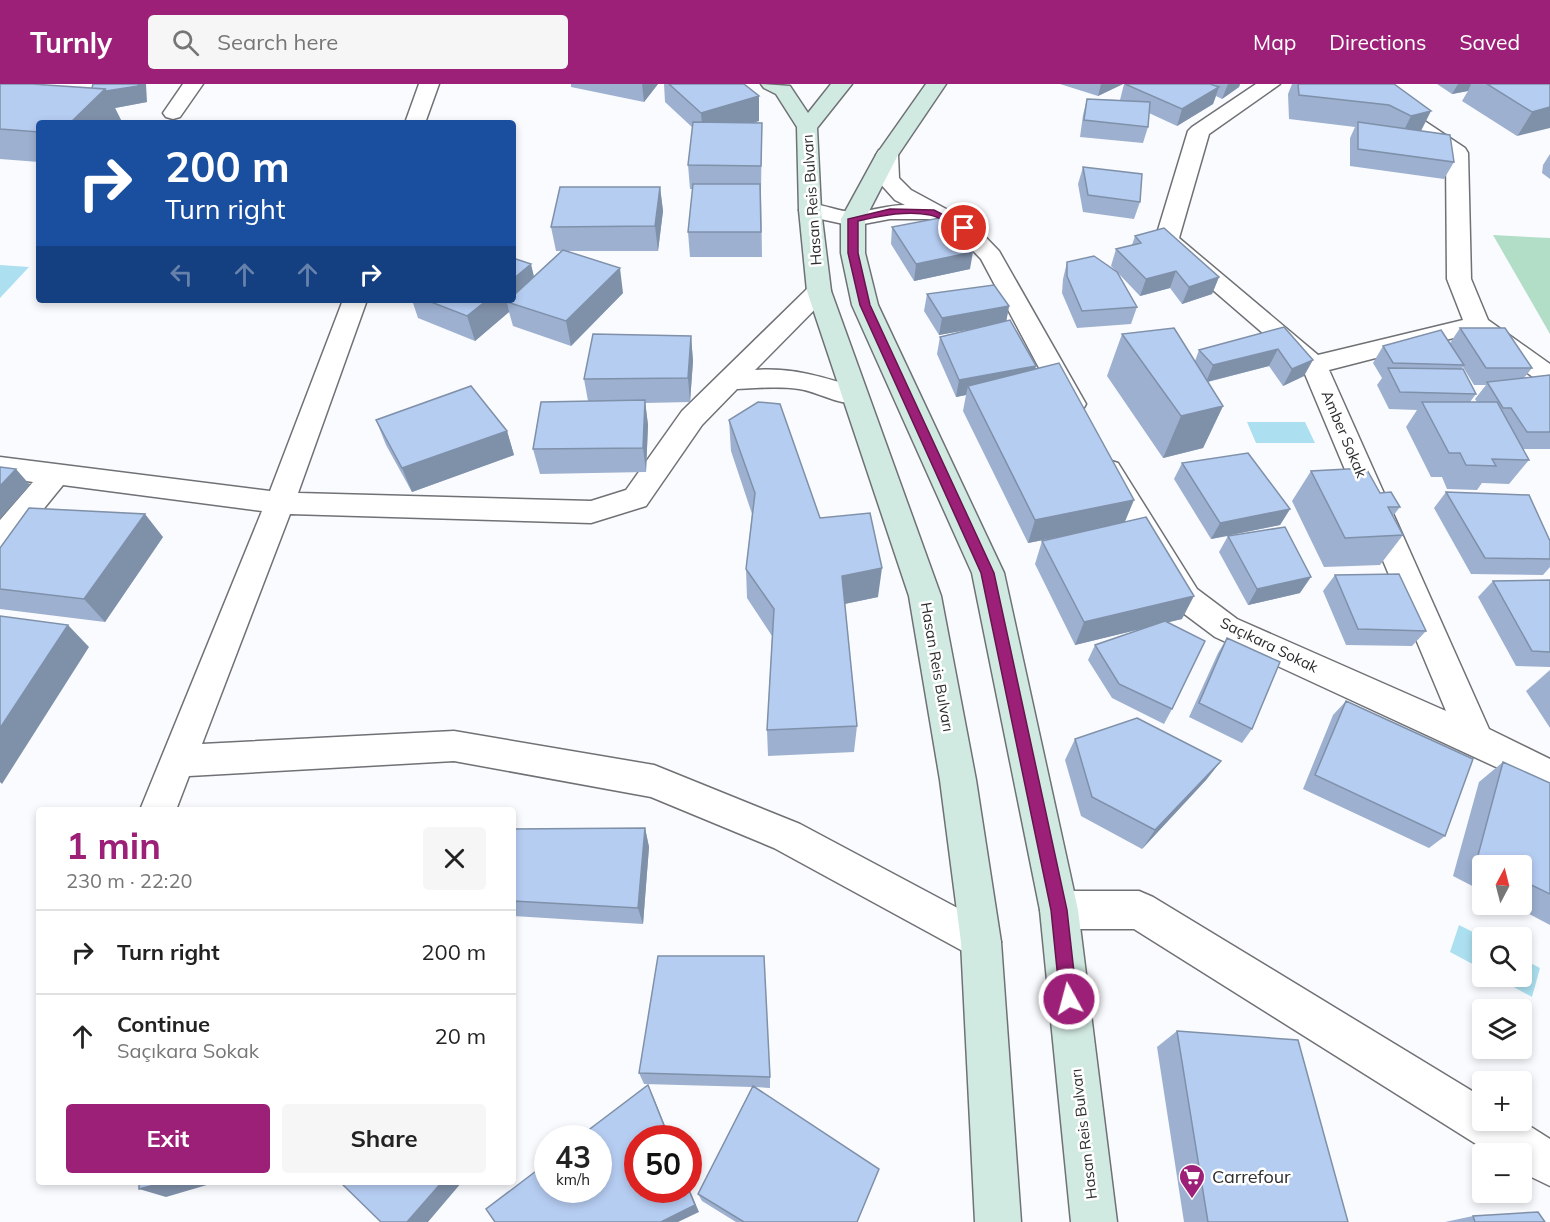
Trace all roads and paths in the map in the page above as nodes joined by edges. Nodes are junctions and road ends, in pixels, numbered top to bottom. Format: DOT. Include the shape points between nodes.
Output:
graph roads {
  1 [pos="193,84"];
  2 [pos="429,84"];
  3 [pos="771,84"];
  4 [pos="842,84"];
  5 [pos="935,84"];
  6 [pos="1270,84"];
  7 [pos="1356,84"];
  8 [pos="173,112"];
  9 [pos="416,120"];
  10 [pos="807,127"];
  11 [pos="887,155"];
  12 [pos="810,210"];
  13 [pos="934,213"];
  14 [pos="853,219"];
  15 [pos="819,291"];
  16 [pos="354,303"];
  17 [pos="1477,324"];
  18 [pos="1314,365"];
  19 [pos="1550,377"];
  20 [pos="728,381"];
  21 [pos="854,396"];
  22 [pos="0,467"];
  23 [pos="56,474"];
  24 [pos="280,503"];
  25 [pos="0,541"];
  26 [pos="1476,740"];
  27 [pos="178,760"];
  28 [pos="1550,776"];
  29 [pos="159,807"];
  30 [pos="1059,910"];
  31 [pos="981,942"];
  32 [pos="1550,1164"];
  33 [pos="998,1222"];
  34 [pos="1094,1222"];
  1 -- 8 [label="street"];
  2 -- 9 [label="street"];
  3 -- 10 [label="main road" via="783,90"];
  4 -- 10 [label="main road"];
  5 -- 11 [label="main road"];
  6 -- 18 [label="street" via="1199,131 1167,240"];
  7 -- 17 [label="street" via="1457,153 1459,279"];
  10 -- 12 [label="main road, Hasan Reis Bulvarı"];
  11 -- 13 [label="street, Saçıkara Sokak" via="888,180 903,195"];
  11 -- 14 [label="main road"];
  12 -- 14 [label="street"];
  12 -- 15 [label="main road, Hasan Reis Bulvarı"];
  13 -- 14 [label="street" via="890,212"];
  13 -- 26 [label="street, Saçıkara Sokak" via="964,228 990,256 1089,436 1186,598 1226,628"];
  14 -- 30 [label="main road, Hasan Reis Bulvarı" via="853,253 865,305 988,573"];
  15 -- 20 [label="street"];
  15 -- 21 [label="main road, Hasan Reis Bulvarı"];
  16 -- 24 [label="street"];
  17 -- 18 [label="street"];
  17 -- 19 [label="street"];
  18 -- 26 [label="street, Amber Sokak"];
  20 -- 21 [label="street" via="802,380"];
  20 -- 24 [label="street" via="692,418 636,498 591,512"];
  21 -- 31 [label="main road, Hasan Reis Bulvarı" via="925,596 958,780"];
  22 -- 23 [label="street"];
  23 -- 24 [label="street"];
  23 -- 25 [label="street"];
  24 -- 27 [label="street"];
  26 -- 28 [label="street, Saçıkara Sokak"];
  27 -- 29 [label="street"];
  27 -- 31 [label="street" via="454,746 654,781 788,836"];
  30 -- 32 [label="street" via="1139,910"];
  30 -- 34 [label="main road, Hasan Reis Bulvarı"];
  31 -- 33 [label="main road, Hasan Reis Bulvarı"];
}
